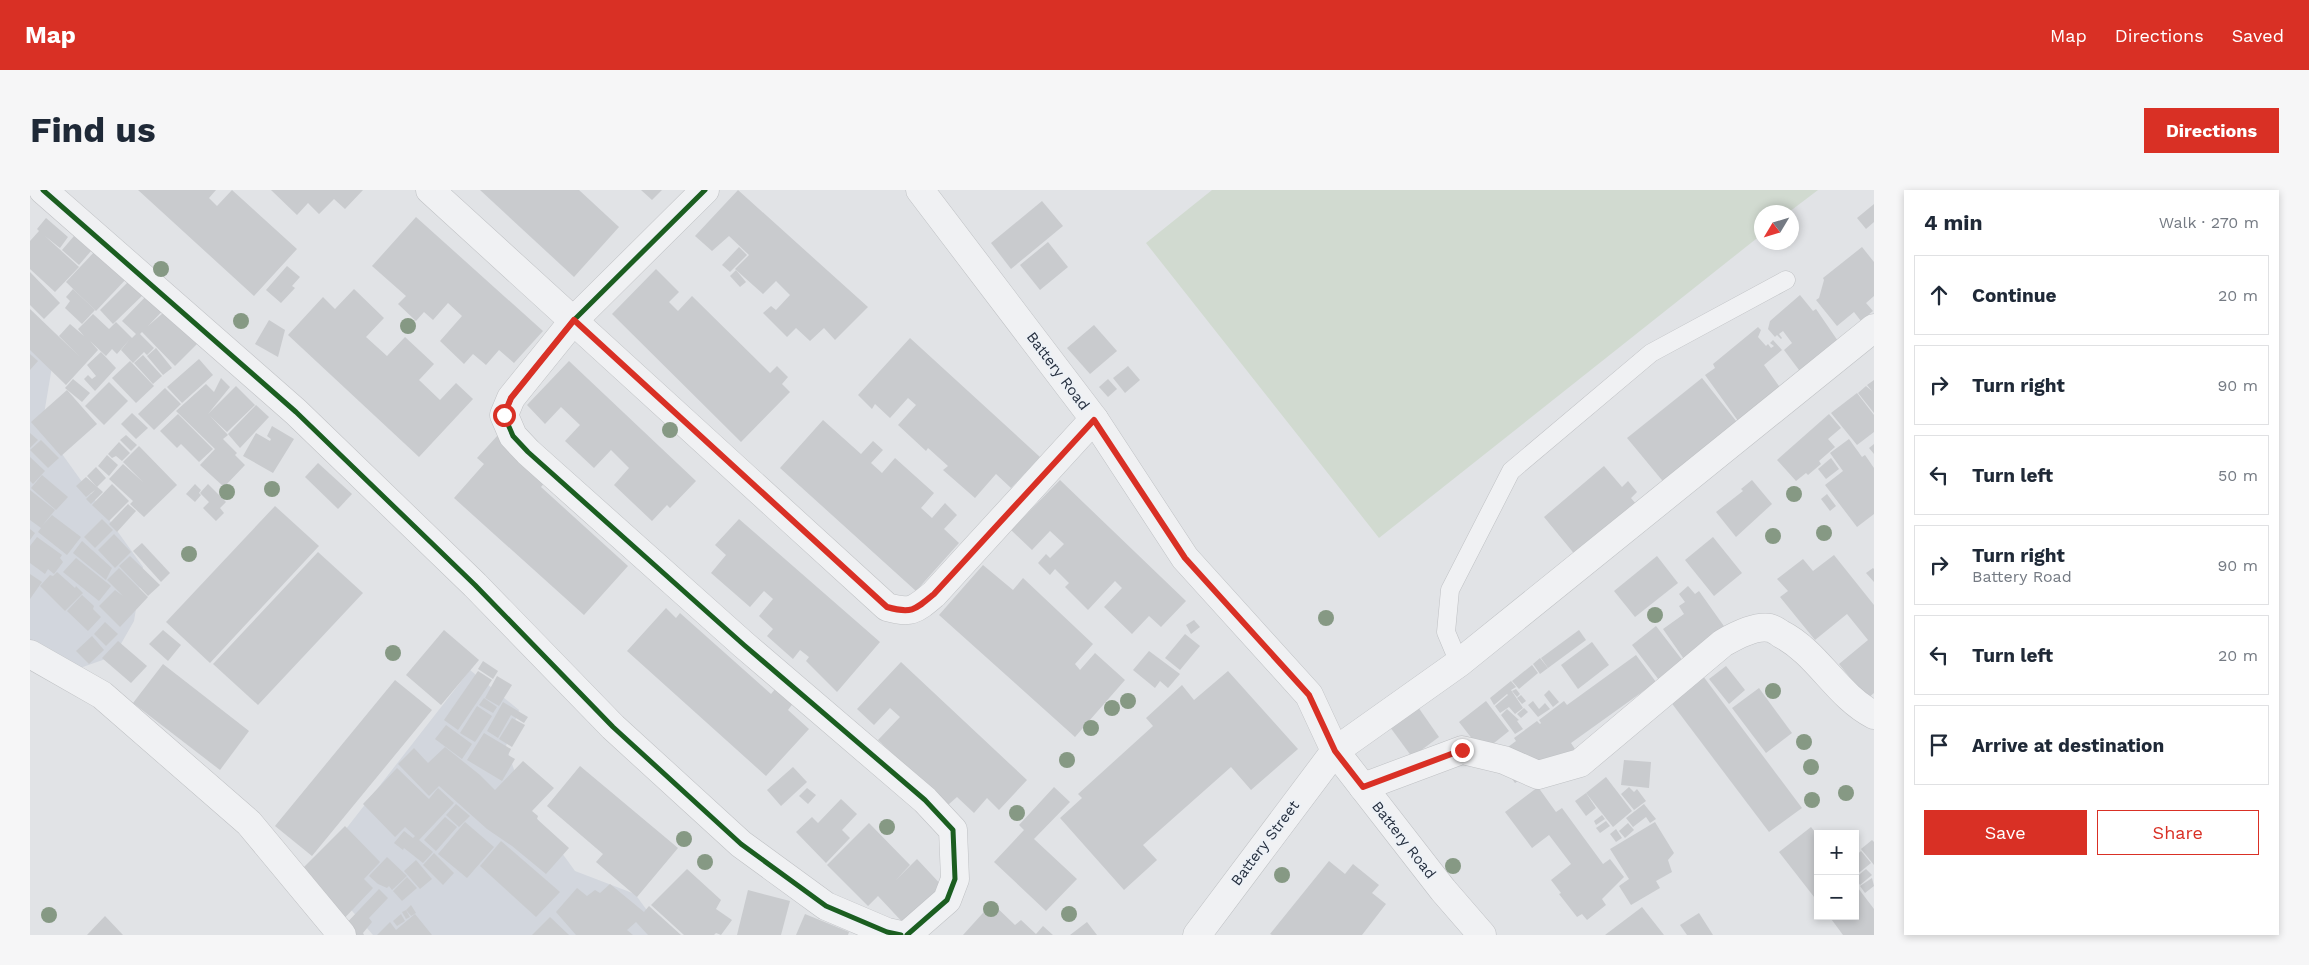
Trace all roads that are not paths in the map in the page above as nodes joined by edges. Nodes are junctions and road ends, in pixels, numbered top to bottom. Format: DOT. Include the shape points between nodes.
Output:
graph roads {
  1 [pos="43,190"];
  2 [pos="430,190"];
  3 [pos="705,190"];
  4 [pos="920,190"];
  5 [pos="1786,280"];
  6 [pos="574,320"];
  7 [pos="1874,328"];
  8 [pos="1094,420"];
  9 [pos="30,654"];
  10 [pos="1459,663"];
  11 [pos="1874,715"];
  12 [pos="1335,751"];
  13 [pos="1363,787"];
  14 [pos="342,935"];
  15 [pos="901,935"];
  16 [pos="907,935"];
  17 [pos="1197,935"];
  18 [pos="1482,935"];
  1 -- 15 [label="street" via="296,412 474,585 613,727 741,844 826,906"];
  2 -- 6 [label="street"];
  3 -- 6 [label="street"];
  4 -- 8 [label="street, Battery Road"];
  5 -- 10 [label="lane" via="1651,353 1511,471 1450,590 1446,632"];
  6 -- 8 [label="street" via="887,607 905,612 918,608 934,594"];
  6 -- 16 [label="street" via="511,398 504,415 513,436 744,646 925,800 953,830 955,878 947,900"];
  7 -- 10 [label="street, Battery Street"];
  8 -- 12 [label="street, Battery Road" via="1185,558 1309,695"];
  9 -- 14 [label="street" via="102,695 249,823"];
  10 -- 12 [label="street, Battery Street"];
  11 -- 13 [label="street" via="1859,707 1795,641 1770,628 1740,633 1723,643 1580,763 1538,775 1504,760 1462,750"];
  12 -- 13 [label="street, Battery Road"];
  12 -- 17 [label="street, Battery Street"];
  13 -- 18 [label="street, Battery Road"];
}
